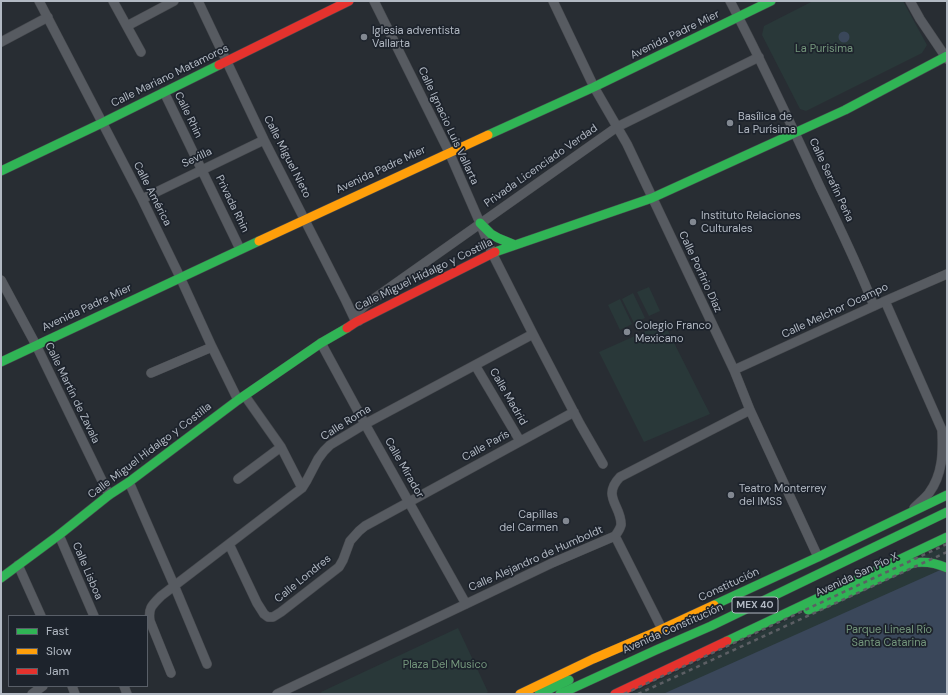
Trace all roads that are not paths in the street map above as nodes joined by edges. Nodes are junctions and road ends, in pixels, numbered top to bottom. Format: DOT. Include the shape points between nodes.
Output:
graph roads {
  1 [pos="40,1"];
  2 [pos="113,1"];
  3 [pos="174,1"];
  4 [pos="198,1"];
  5 [pos="349,1"];
  6 [pos="374,1"];
  7 [pos="553,1"];
  8 [pos="730,1"];
  9 [pos="771,1"];
  10 [pos="910,1"];
  11 [pos="48,17"];
  12 [pos="738,17"];
  13 [pos="127,26"];
  14 [pos="1,42"];
  15 [pos="141,52"];
  16 [pos="759,57"];
  17 [pos="947,58"];
  18 [pos="227,61"];
  19 [pos="594,86"];
  20 [pos="164,92"];
  21 [pos="102,123"];
  22 [pos="617,127"];
  23 [pos="795,133"];
  24 [pos="264,140"];
  25 [pos="449,152"];
  26 [pos="202,170"];
  27 [pos="1,171"];
  28 [pos="652,198"];
  29 [pos="142,200"];
  30 [pos="305,219"];
  31 [pos="480,223"];
  32 [pos="515,246"];
  33 [pos="240,249"];
  34 [pos="492,253"];
  35 [pos="947,274"];
  36 [pos="180,277"];
  37 [pos="1,280"];
  38 [pos="885,301"];
  39 [pos="874,306"];
  40 [pos="357,321"];
  41 [pos="533,334"];
  42 [pos="321,343"];
  43 [pos="36,345"];
  44 [pos="212,347"];
  45 [pos="1,362"];
  46 [pos="476,365"];
  47 [pos="734,370"];
  48 [pos="151,373"];
  49 [pos="242,398"];
  50 [pos="750,410"];
  51 [pos="574,412"];
  52 [pos="365,424"];
  53 [pos="944,432"];
  54 [pos="520,441"];
  55 [pos="281,447"];
  56 [pos="603,464"];
  57 [pos="238,479"];
  58 [pos="129,482"];
  59 [pos="302,488"];
  60 [pos="109,495"];
  61 [pos="947,495"];
  62 [pos="409,502"];
  63 [pos="947,508"];
  64 [pos="947,512"];
  65 [pos="909,514"];
  66 [pos="921,524"];
  67 [pos="59,535"];
  68 [pos="615,536"];
  69 [pos="947,537"];
  70 [pos="229,544"];
  71 [pos="818,557"];
  72 [pos="18,565"];
  73 [pos="947,568"];
  74 [pos="1,578"];
  75 [pos="174,585"];
  76 [pos="466,604"];
  77 [pos="41,615"];
  78 [pos="94,615"];
  79 [pos="776,618"];
  80 [pos="711,626"];
  81 [pos="662,629"];
  82 [pos="207,664"];
  83 [pos="171,674"];
  84 [pos="41,687"];
  85 [pos="32,694"];
  86 [pos="277,694"];
  87 [pos="520,694"];
  88 [pos="539,694"];
  89 [pos="560,694"];
  90 [pos="615,694"];
  1 -- 11 [label="street, Calle América"];
  2 -- 13 [label="street"];
  3 -- 13 [label="street"];
  4 -- 18 [label="street, Calle Miguel Nieto"];
  5 -- 18 [label="main road, Calle Mariano Matamoros"];
  6 -- 25 [label="street, Calle Ignacio Luis Vallarta"];
  7 -- 19 [label="street, Calle Porfirio Díaz"];
  8 -- 12 [label="street, Calle Serafín Peña"];
  9 -- 12 [label="main road, Avenida Padre Mier"];
  10 -- 17 [label="street" via="923,25"];
  11 -- 14 [label="street"];
  11 -- 21 [label="street, Calle América"];
  12 -- 16 [label="street, Calle Serafín Peña"];
  12 -- 19 [label="main road, Avenida Padre Mier"];
  13 -- 15 [label="street"];
  16 -- 22 [label="street, Privada Licenciado Verdad"];
  16 -- 23 [label="street, Calle Serafín Peña"];
  17 -- 23 [label="main road, Calle Miguel Hidalgo y Costilla"];
  18 -- 20 [label="main road, Calle Mariano Matamoros"];
  18 -- 24 [label="street, Calle Miguel Nieto"];
  19 -- 22 [label="street, Calle Porfirio Díaz"];
  19 -- 25 [label="main road, Avenida Padre Mier"];
  20 -- 21 [label="main road, Calle Mariano Matamoros"];
  20 -- 26 [label="street, Calle Rhin"];
  21 -- 27 [label="main road, Calle Mariano Matamoros"];
  21 -- 29 [label="street, Calle América"];
  22 -- 28 [label="street, Calle Porfirio Díaz"];
  22 -- 31 [label="street, Privada Licenciado Verdad"];
  23 -- 28 [label="main road, Calle Miguel Hidalgo y Costilla"];
  23 -- 39 [label="street, Calle Serafín Peña"];
  24 -- 26 [label="street, Sevilla"];
  24 -- 30 [label="street, Calle Miguel Nieto"];
  25 -- 30 [label="main road, Avenida Padre Mier"];
  25 -- 31 [label="street, Calle Ignacio Luis Vallarta"];
  26 -- 29 [label="street, Sevilla"];
  26 -- 33 [label="street, Privada Rhin"];
  28 -- 32 [label="main road, Calle Miguel Hidalgo y Costilla"];
  28 -- 47 [label="street, Calle Porfirio Díaz"];
  29 -- 36 [label="street, Calle América"];
  30 -- 33 [label="main road, Avenida Padre Mier"];
  30 -- 40 [label="street, Calle Miguel Nieto"];
  31 -- 32 [label="main road" via="491,234"];
  31 -- 34 [label="street, Calle Ignacio Luis Vallarta"];
  31 -- 40 [label="street, Privada Licenciado Verdad" via="365,305 358,312"];
  32 -- 34 [label="main road, Calle Miguel Hidalgo y Costilla"];
  33 -- 36 [label="main road, Avenida Padre Mier"];
  34 -- 40 [label="main road, Calle Miguel Hidalgo y Costilla"];
  34 -- 41 [label="street, Calle Ignacio Luis Vallarta"];
  35 -- 38 [label="street, Calle Melchor Ocampo"];
  36 -- 43 [label="main road, Avenida Padre Mier"];
  36 -- 44 [label="street, Calle América"];
  37 -- 43 [label="street, Calle Martín de Zavala"];
  38 -- 39 [label="street, Calle Melchor Ocampo"];
  38 -- 53 [label="street"];
  39 -- 47 [label="street, Calle Melchor Ocampo"];
  40 -- 42 [label="main road, Calle Miguel Hidalgo y Costilla"];
  41 -- 46 [label="street, Calle Roma"];
  41 -- 51 [label="street, Calle Ignacio Luis Vallarta"];
  42 -- 49 [label="main road, Calle Miguel Hidalgo y Costilla"];
  42 -- 52 [label="street, Calle Mirador"];
  43 -- 45 [label="main road, Avenida Padre Mier"];
  43 -- 60 [label="street, Calle Martín de Zavala"];
  44 -- 48 [label="street"];
  44 -- 49 [label="street, Calle América"];
  46 -- 52 [label="street, Calle Roma"];
  46 -- 54 [label="street, Calle Madrid"];
  47 -- 50 [label="street, Calle Porfirio Díaz"];
  49 -- 55 [label="street, Calle América"];
  49 -- 58 [label="main road, Calle Miguel Hidalgo y Costilla"];
  50 -- 68 [label="street, Calle Alejandro de Humboldt" via="614,482 612,497 621,525"];
  50 -- 71 [label="street, Calle Porfirio Díaz"];
  51 -- 54 [label="street, Calle París"];
  51 -- 56 [label="street, Calle Ignacio Luis Vallarta"];
  52 -- 59 [label="street, Calle Roma" via="324,451"];
  52 -- 62 [label="street, Calle Mirador"];
  53 -- 65 [label="street" via="942,463 938,477 929,493"];
  54 -- 62 [label="street, Calle París"];
  55 -- 57 [label="street"];
  55 -- 59 [label="street, Calle América"];
  58 -- 60 [label="main road, Calle Miguel Hidalgo y Costilla"];
  58 -- 75 [label="street"];
  59 -- 70 [label="street, Calle Roma"];
  60 -- 67 [label="main road, Calle Miguel Hidalgo y Costilla"];
  61 -- 65 [label="main road, Constitución"];
  62 -- 70 [label="street, Calle Londres" via="359,531 350,541 339,567 273,617 268,618 257,603"];
  62 -- 76 [label="street, Calle Mirador"];
  63 -- 66 [label="main road"];
  64 -- 66 [label="main road, Avenida Constitución / MEX 40"];
  65 -- 71 [label="main road, Constitución"];
  66 -- 80 [label="main road, Avenida Constitución / MEX 40"];
  67 -- 72 [label="main road, Calle Miguel Hidalgo y Costilla"];
  67 -- 78 [label="street, Calle Lisboa"];
  68 -- 76 [label="street, Calle Alejandro de Humboldt"];
  68 -- 81 [label="street"];
  69 -- 79 [label="main road, MEX 40"];
  70 -- 75 [label="street, Calle Roma"];
  71 -- 81 [label="main road, Constitución"];
  72 -- 74 [label="main road, Calle Miguel Hidalgo y Costilla"];
  72 -- 77 [label="street"];
  73 -- 79 [label="main road, Avenida San Pío X" via="927,561 917,562 824,604"];
  75 -- 82 [label="street"];
  75 -- 83 [label="street, Calle Roma" via="151,607 149,614"];
  76 -- 86 [label="street, Calle Alejandro de Humboldt"];
  79 -- 90 [label="main road, MEX 40"];
  80 -- 88 [label="main road" via="654,644"];
  80 -- 89 [label="main road, Avenida Constitución / MEX 40"];
  81 -- 87 [label="main road, Constitución"];
  84 -- 85 [label="street"];
}
